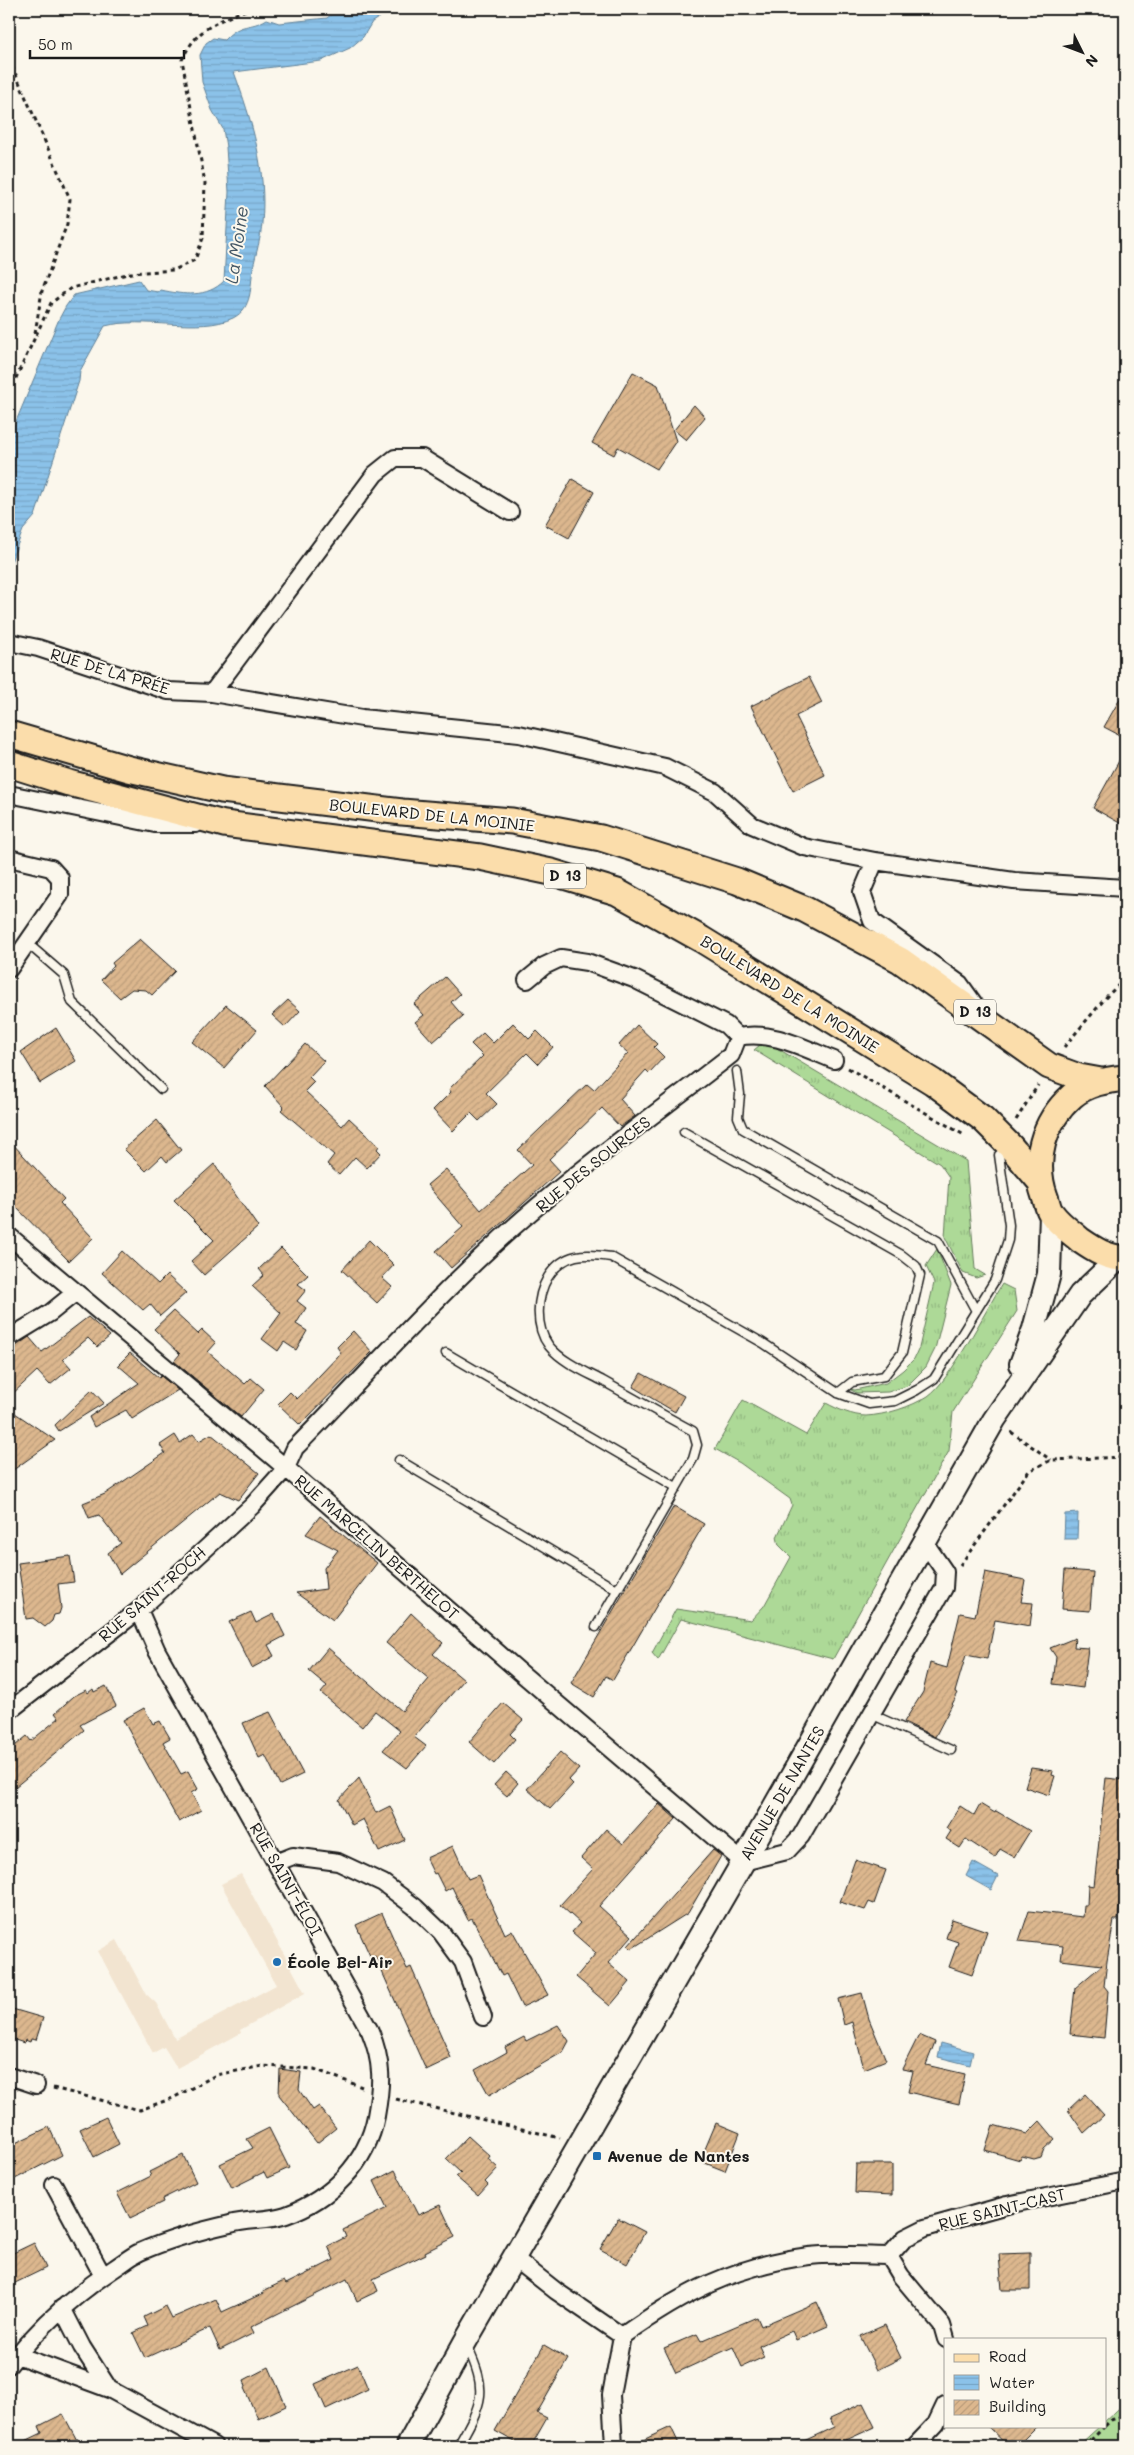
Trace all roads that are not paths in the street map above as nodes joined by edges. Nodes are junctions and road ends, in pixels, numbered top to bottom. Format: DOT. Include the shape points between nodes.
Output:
graph roads {
  1 [pos="510,512"];
  2 [pos="9,642"];
  3 [pos="212,693"];
  4 [pos="9,734"];
  5 [pos="9,764"];
  6 [pos="9,794"];
  7 [pos="224,824"];
  8 [pos="9,858"];
  9 [pos="875,861"];
  10 [pos="1125,888"];
  11 [pos="27,943"];
  12 [pos="9,968"];
  13 [pos="527,980"];
  14 [pos="984,1018"];
  15 [pos="738,1037"];
  16 [pos="834,1060"];
  17 [pos="737,1071"];
  18 [pos="1125,1078"];
  19 [pos="1100,1081"];
  20 [pos="161,1089"];
  21 [pos="684,1132"];
  22 [pos="1010,1146"];
  23 [pos="1039,1180"];
  24 [pos="1051,1213"];
  25 [pos="9,1236"];
  26 [pos="1122,1258"];
  27 [pos="76,1292"];
  28 [pos="976,1311"];
  29 [pos="9,1338"];
  30 [pos="446,1353"];
  31 [pos="838,1393"];
  32 [pos="1007,1400"];
  33 [pos="399,1460"];
  34 [pos="286,1468"];
  35 [pos="676,1487"];
  36 [pos="925,1543"];
  37 [pos="617,1590"];
  38 [pos="139,1610"];
  39 [pos="596,1627"];
  40 [pos="9,1710"];
  41 [pos="871,1714"];
  42 [pos="951,1750"];
  43 [pos="278,1862"];
  44 [pos="744,1862"];
  45 [pos="483,2018"];
  46 [pos="9,2076"];
  47 [pos="36,2085"];
  48 [pos="1125,2181"];
  49 [pos="54,2185"];
  50 [pos="889,2256"];
  51 [pos="513,2257"];
  52 [pos="103,2276"];
  53 [pos="62,2308"];
  54 [pos="622,2336"];
  55 [pos="946,2338"];
  56 [pos="465,2342"];
  57 [pos="13,2360"];
  58 [pos="108,2389"];
  59 [pos="944,2408"];
  60 [pos="214,2446"];
  61 [pos="408,2446"];
  62 [pos="458,2446"];
  63 [pos="614,2446"];
  64 [pos="915,2446"];
  1 -- 3 [label="street" via="422,458 395,458 375,474"];
  2 -- 3 [label="street, RUE DE LA PRÉE" via="38,648 168,691"];
  3 -- 9 [label="street, RUE DE LA PRÉE" via="362,718 518,734 665,767 715,792 752,825 804,847"];
  4 -- 14 [label="main road, BOULEVARD DE LA MOINIE / D 13" via="129,770 222,790 392,811 512,821 600,838 737,881 804,909 900,960"];
  5 -- 7 [label="main road, BOULEVARD DE LA MOINIE / D 13"];
  6 -- 7 [label="street" via="155,824"];
  7 -- 22 [label="main road, BOULEVARD DE LA MOINIE / D 13" via="480,857 551,872 617,892 701,939 933,1082 983,1119"];
  8 -- 11 [label="street" via="52,868 60,878 60,895"];
  9 -- 10 [label="street, RUE DE LA PRÉE" via="1014,881"];
  9 -- 14 [label="street" via="862,892 872,921 960,984"];
  11 -- 12 [label="street"];
  11 -- 20 [label="lane" via="64,975 72,1002"];
  13 -- 15 [label="street" via="544,966 561,958 587,962 634,979 726,1025"];
  14 -- 19 [label="main road, BOULEVARD DE LA MOINIE / D 13" via="1049,1066"];
  15 -- 16 [label="street" via="752,1034 775,1037"];
  15 -- 34 [label="street, RUE DES SOURCES" via="732,1055 589,1166 485,1254 295,1448"];
  17 -- 28 [label="lane" via="738,1117 743,1129 938,1241"];
  18 -- 19 [label="main road"];
  19 -- 23 [label="main road" via="1073,1096 1052,1119 1040,1149"];
  21 -- 31 [label="lane" via="916,1266 920,1275 902,1353 884,1376 852,1382"];
  22 -- 23 [label="main road, BOULEVARD DE LA MOINIE / D 13"];
  22 -- 28 [label="lane" via="999,1155 1008,1240 995,1280"];
  23 -- 24 [label="main road"];
  24 -- 26 [label="main road" via="1096,1251"];
  24 -- 32 [label="main road, AVENUE DE NANTES" via="1049,1274 1034,1329"];
  25 -- 27 [label="street, RUE MARCELIN BERTHELOT"];
  26 -- 32 [label="main road, AVENUE DE NANTES" via="1080,1296"];
  27 -- 29 [label="street" via="50,1313"];
  27 -- 34 [label="street, RUE MARCELIN BERTHELOT"];
  28 -- 31 [label="lane" via="934,1379 918,1390 895,1401 869,1404"];
  30 -- 35 [label="lane"];
  31 -- 35 [label="lane" via="763,1343 611,1257 585,1254 565,1259 547,1278 538,1300 541,1326 548,1344 570,1363 693,1431 697,1445 695,1452"];
  32 -- 36 [label="main road, AVENUE DE NANTES"];
  33 -- 37 [label="lane"];
  34 -- 38 [label="street, RUE SAINT-ROCH" via="252,1506"];
  34 -- 44 [label="street, RUE MARCELIN BERTHELOT"];
  35 -- 37 [label="lane"];
  36 -- 41 [label="street" via="945,1572 944,1588"];
  36 -- 44 [label="main road, AVENUE DE NANTES"];
  37 -- 39 [label="lane"];
  38 -- 40 [label="street, RUE SAINT-ROCH"];
  38 -- 43 [label="street, RUE SAINT-ÉLOI" via="157,1651"];
  41 -- 42 [label="lane"];
  41 -- 44 [label="street" via="801,1836 787,1852"];
  43 -- 45 [label="street" via="293,1856 338,1862 383,1883 415,1907 441,1932 463,1962"];
  43 -- 52 [label="street, RUE SAINT-ÉLOI" via="379,2053 380,2095 372,2133 361,2157 343,2180 314,2201 286,2215 190,2233 138,2253"];
  44 -- 51 [label="main road, AVENUE DE NANTES"];
  46 -- 47 [label="street"];
  48 -- 50 [label="street, RUE SAINT-CAST" via="1007,2205 925,2228 905,2238"];
  49 -- 52 [label="street"];
  50 -- 54 [label="street" via="809,2256 739,2270 677,2299"];
  50 -- 55 [label="street" via="901,2276 942,2325"];
  51 -- 54 [label="street"];
  51 -- 56 [label="main road, AVENUE DE NANTES"];
  52 -- 53 [label="street, RUE SAINT-ÉLOI"];
  53 -- 57 [label="street, RUE SAINT-ÉLOI"];
  53 -- 58 [label="street"];
  54 -- 63 [label="street" via="612,2395"];
  56 -- 61 [label="main road, AVENUE DE NANTES"];
  56 -- 62 [label="lane" via="479,2371 481,2390 478,2411"];
  57 -- 58 [label="street"];
  58 -- 60 [label="street"];
  59 -- 64 [label="street" via="936,2424"];
}
